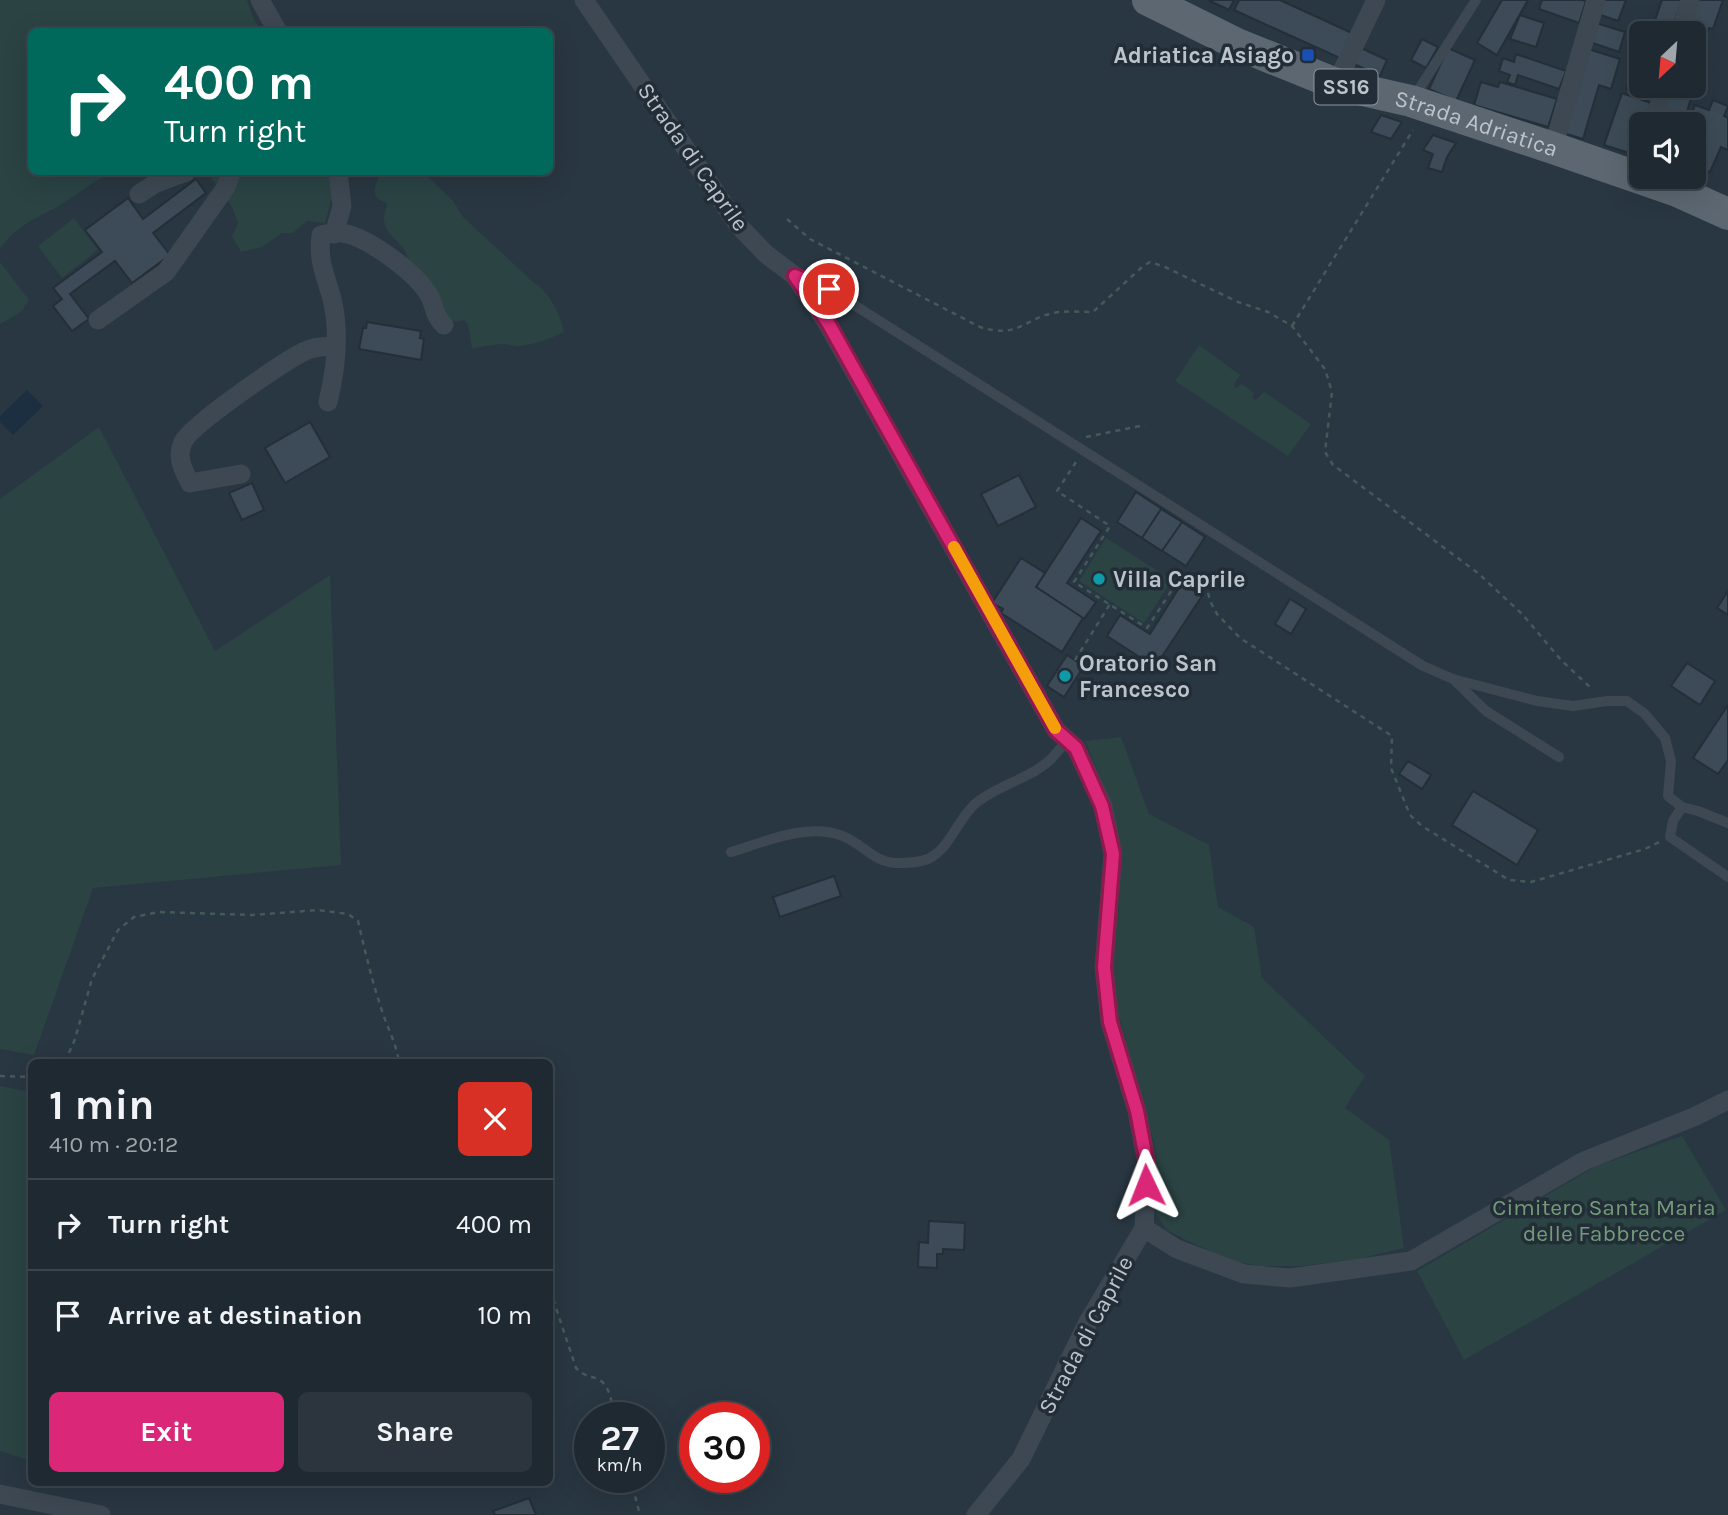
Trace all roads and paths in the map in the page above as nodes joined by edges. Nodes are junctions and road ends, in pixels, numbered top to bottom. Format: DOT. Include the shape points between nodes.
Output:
graph roads {
  1 [pos="260,0"];
  2 [pos="584,0"];
  3 [pos="1148,0"];
  4 [pos="1376,0"];
  5 [pos="1476,0"];
  6 [pos="1597,0"];
  7 [pos="1690,0"];
  8 [pos="1684,21"];
  9 [pos="276,28"];
  10 [pos="1336,84"];
  11 [pos="1412,116"];
  12 [pos="1553,148"];
  13 [pos="1629,168"];
  14 [pos="178,175"];
  15 [pos="231,175"];
  16 [pos="338,175"];
  17 [pos="1677,189"];
  18 [pos="139,194"];
  19 [pos="1728,214"];
  20 [pos="787,219"];
  21 [pos="334,233"];
  22 [pos="795,276"];
  23 [pos="98,320"];
  24 [pos="444,325"];
  25 [pos="1292,326"];
  26 [pos="335,346"];
  27 [pos="328,402"];
  28 [pos="1145,425"];
  29 [pos="1069,441"];
  30 [pos="1083,450"];
  31 [pos="241,474"];
  32 [pos="1110,604"];
  33 [pos="1075,660"];
  34 [pos="1453,678"];
  35 [pos="1607,701"];
  36 [pos="1068,740"];
  37 [pos="1559,757"];
  38 [pos="1682,807"];
  39 [pos="1728,823"];
  40 [pos="1670,837"];
  41 [pos="731,852"];
  42 [pos="1728,877"];
  43 [pos="66,1059"];
  44 [pos="399,1059"];
  45 [pos="0,1076"];
  46 [pos="28,1077"];
  47 [pos="1728,1100"];
  48 [pos="1144,1228"];
  49 [pos="553,1299"];
  50 [pos="611,1402"];
  51 [pos="634,1493"];
  52 [pos="0,1494"];
  53 [pos="101,1515"];
  54 [pos="640,1515"];
  55 [pos="976,1515"];
  1 -- 9 [label="street"];
  2 -- 22 [label="street, Strada di Caprile" via="738,225"];
  3 -- 10 [label="main road, Strada Adriatica / SS16" via="1237,44"];
  4 -- 10 [label="street"];
  5 -- 11 [label="lane"];
  6 -- 12 [label="street"];
  7 -- 8 [label="street"];
  10 -- 11 [label="main road, Strada Adriatica / SS16"];
  11 -- 12 [label="main road, Strada Adriatica / SS16"];
  11 -- 25 [label="path"];
  12 -- 13 [label="main road, Strada Adriatica / SS16"];
  14 -- 18 [label="street"];
  15 -- 23 [label="street" via="166,272"];
  16 -- 21 [label="street" via="342,206"];
  17 -- 19 [label="main road, Strada Adriatica / SS16"];
  20 -- 25 [label="path" via="810,239 999,333 1058,312 1093,312 1150,262"];
  21 -- 24 [label="street" via="359,240 399,264 425,288 436,318"];
  21 -- 26 [label="street" via="321,235 320,266 332,299"];
  22 -- 29 [label="lane" via="829,289"];
  22 -- 36 [label="street, Strada di Caprile" via="827,321 1056,730"];
  25 -- 35 [label="path" via="1325,369 1332,392 1325,452 1333,465 1478,573 1523,615 1582,682"];
  26 -- 27 [label="street" via="337,359"];
  26 -- 31 [label="street" via="305,351 188,434 180,454 190,483"];
  28 -- 29 [label="path"];
  29 -- 30 [label="lane"];
  30 -- 32 [label="path" via="1057,491 1110,526 1074,582"];
  30 -- 34 [label="lane" via="1423,666"];
  32 -- 33 [label="path"];
  32 -- 40 [label="path" via="1147,628 1183,573 1208,588 1217,614 1240,638 1392,736 1391,768 1410,815 1509,880 1531,882 1645,849"];
  34 -- 35 [label="lane" via="1537,701 1573,706"];
  34 -- 37 [label="lane" via="1486,711"];
  35 -- 38 [label="lane" via="1627,701 1665,738 1671,761 1668,796"];
  36 -- 41 [label="lane" via="1048,761 976,802 930,859 892,863 841,835 814,830"];
  36 -- 48 [label="street, Strada di Caprile" via="1102,806 1113,854 1104,967 1110,1022 1137,1111 1147,1164"];
  38 -- 39 [label="lane"];
  38 -- 40 [label="lane" via="1672,821"];
  40 -- 42 [label="lane"];
  43 -- 44 [label="path" via="92,979 118,930 134,917 159,912 252,915 318,910 348,914 358,921 371,978"];
  45 -- 46 [label="path"];
  47 -- 48 [label="street" via="1584,1161 1411,1261 1290,1278 1244,1274 1177,1249"];
  48 -- 55 [label="street, Strada di Caprile" via="1088,1322 1021,1459"];
  49 -- 50 [label="path" via="576,1368 601,1381"];
  51 -- 54 [label="path"];
  52 -- 53 [label="street"];
}
